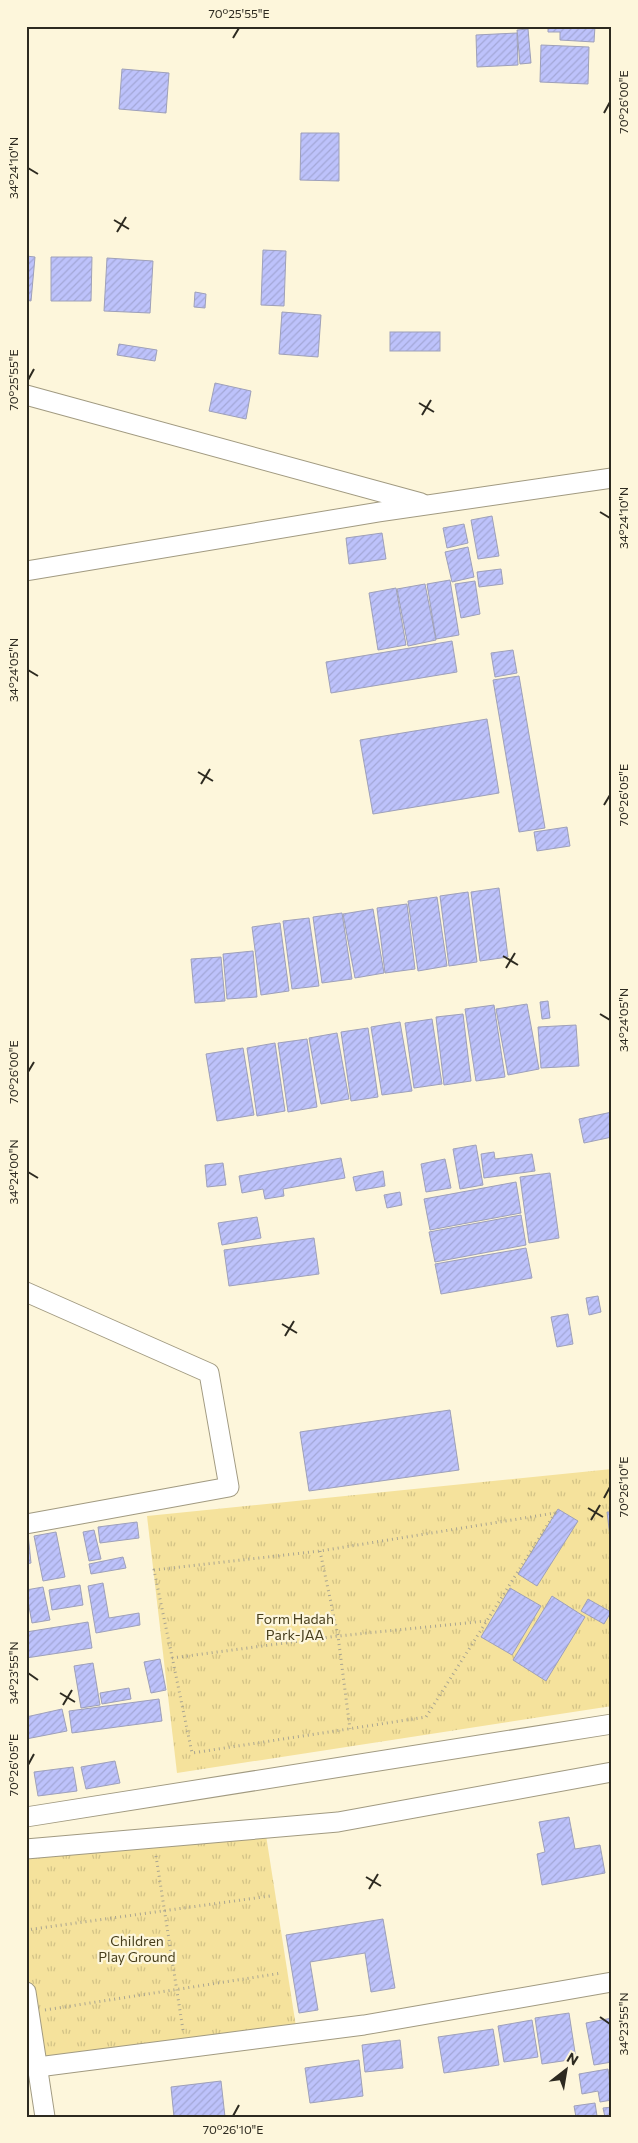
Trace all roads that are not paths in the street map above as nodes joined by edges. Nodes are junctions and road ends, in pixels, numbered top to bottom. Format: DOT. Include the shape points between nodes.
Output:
graph roads {
  1 [pos="26,395"];
  2 [pos="612,478"];
  3 [pos="430,505"];
  4 [pos="26,571"];
  5 [pos="26,1292"];
  6 [pos="26,1524"];
  7 [pos="612,1724"];
  8 [pos="612,1772"];
  9 [pos="26,1817"];
  10 [pos="26,1849"];
  11 [pos="612,1982"];
  12 [pos="26,1992"];
  13 [pos="38,2068"];
  14 [pos="45,2117"];
  1 -- 3 [label="street"];
  2 -- 3 [label="street"];
  3 -- 4 [label="street"];
  5 -- 6 [label="street" via="209,1372 230,1487"];
  7 -- 9 [label="street"];
  8 -- 10 [label="street" via="338,1822"];
  11 -- 13 [label="street" via="364,2025"];
  12 -- 13 [label="street"];
  13 -- 14 [label="street"];
}
